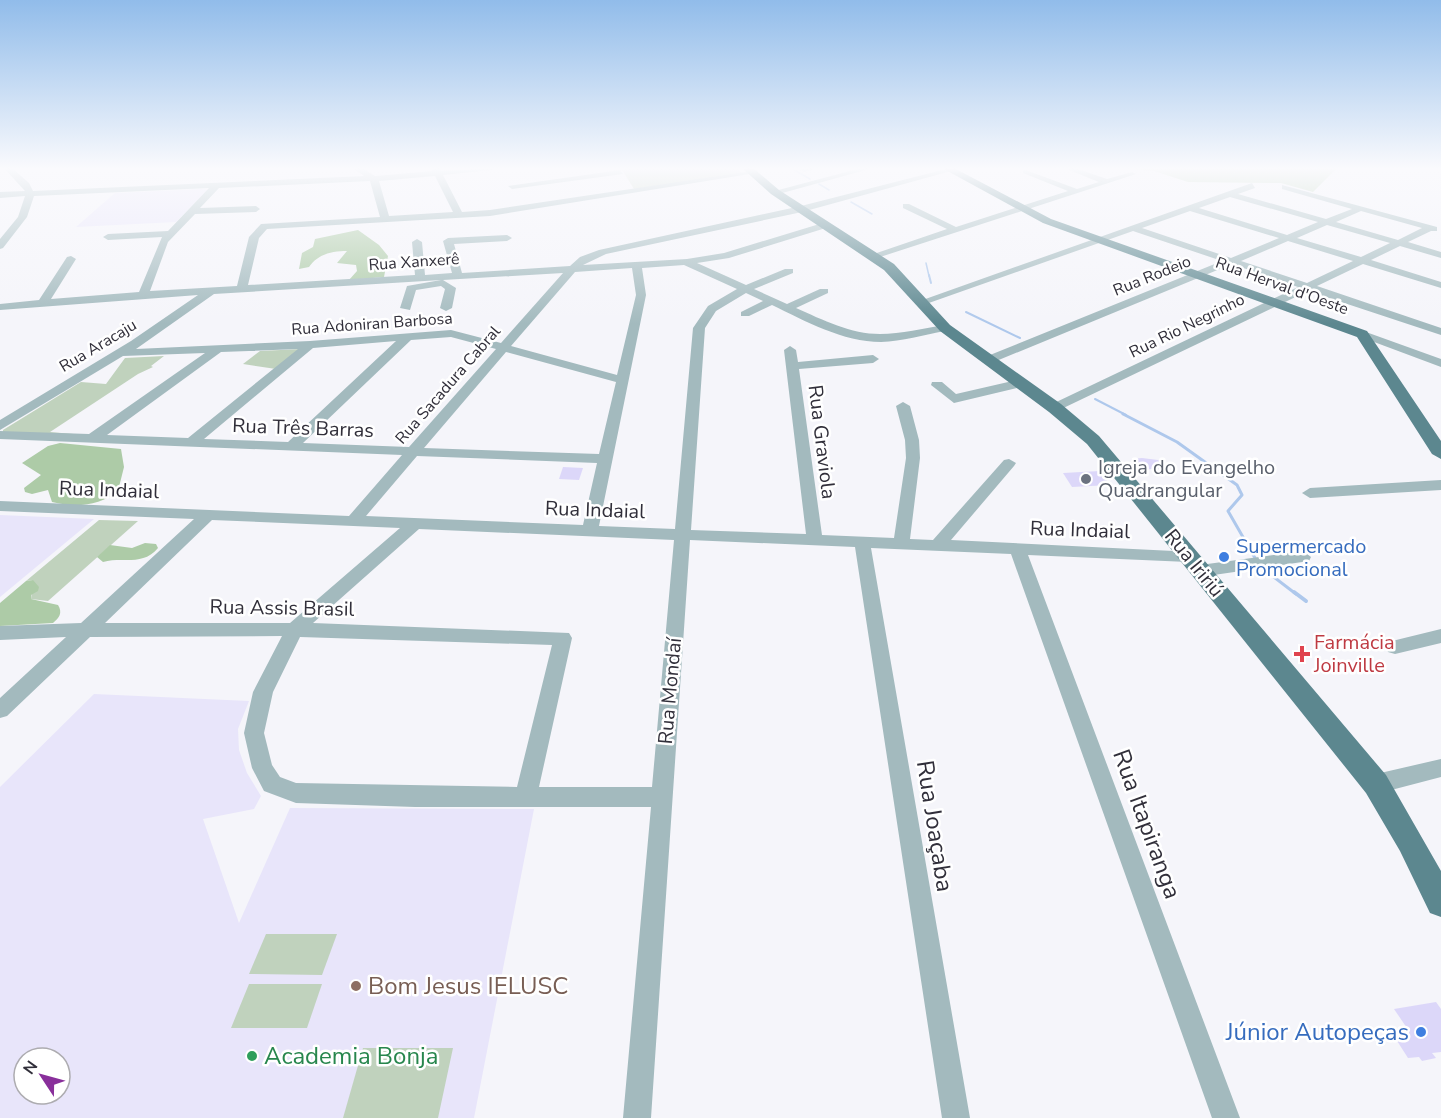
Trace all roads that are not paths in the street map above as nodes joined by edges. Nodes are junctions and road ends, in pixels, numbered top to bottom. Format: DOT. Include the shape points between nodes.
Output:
graph roads {
  1 [pos="19,220"];
  2 [pos="183,220"];
  3 [pos="382,220"];
  4 [pos="387,220"];
  5 [pos="431,220"];
  6 [pos="748,220"];
  7 [pos="819,220"];
  8 [pos="936,220"];
  9 [pos="987,220"];
  10 [pos="1050,220"];
  11 [pos="1156,220"];
  12 [pos="1230,220"];
  13 [pos="1321,220"];
  14 [pos="1331,220"];
  15 [pos="1404,220"];
  16 [pos="1327,222"];
  17 [pos="826,225"];
  18 [pos="1134,228"];
  19 [pos="1436,229"];
  20 [pos="956,230"];
  21 [pos="170,234"];
  22 [pos="108,237"];
  23 [pos="507,238"];
  24 [pos="1288,238"];
  25 [pos="1100,240"];
  26 [pos="417,242"];
  27 [pos="1399,243"];
  28 [pos="0,246"];
  29 [pos="1441,255"];
  30 [pos="873,256"];
  31 [pos="71,259"];
  32 [pos="1233,261"];
  33 [pos="1361,261"];
  34 [pos="687,262"];
  35 [pos="637,267"];
  36 [pos="570,271"];
  37 [pos="789,271"];
  38 [pos="1198,275"];
  39 [pos="458,276"];
  40 [pos="420,278"];
  41 [pos="438,280"];
  42 [pos="1441,285"];
  43 [pos="1308,286"];
  44 [pos="242,289"];
  45 [pos="747,290"];
  46 [pos="212,291"];
  47 [pos="824,291"];
  48 [pos="143,295"];
  49 [pos="772,301"];
  50 [pos="922,302"];
  51 [pos="43,303"];
  52 [pos="1274,303"];
  53 [pos="0,307"];
  54 [pos="406,308"];
  55 [pos="446,308"];
  56 [pos="788,308"];
  57 [pos="746,314"];
  58 [pos="945,328"];
  59 [pos="1441,332"];
  60 [pos="1362,334"];
  61 [pos="407,337"];
  62 [pos="310,345"];
  63 [pos="505,347"];
  64 [pos="217,350"];
  65 [pos="790,350"];
  66 [pos="119,353"];
  67 [pos="873,359"];
  68 [pos="988,360"];
  69 [pos="1441,363"];
  70 [pos="793,366"];
  71 [pos="621,380"];
  72 [pos="1021,383"];
  73 [pos="937,385"];
  74 [pos="903,406"];
  75 [pos="1055,408"];
  76 [pos="0,426"];
  77 [pos="0,435"];
  78 [pos="92,439"];
  79 [pos="191,443"];
  80 [pos="291,447"];
  81 [pos="414,452"];
  82 [pos="1441,454"];
  83 [pos="605,459"];
  84 [pos="1009,463"];
  85 [pos="1441,485"];
  86 [pos="1310,493"];
  87 [pos="0,506"];
  88 [pos="208,515"];
  89 [pos="353,521"];
  90 [pos="416,523"];
  91 [pos="590,531"];
  92 [pos="682,534"];
  93 [pos="815,540"];
  94 [pos="862,542"];
  95 [pos="901,544"];
  96 [pos="938,545"];
  97 [pos="1017,548"];
  98 [pos="1303,557"];
  99 [pos="1194,563"];
  100 [pos="87,628"];
  101 [pos="294,630"];
  102 [pos="0,633"];
  103 [pos="1441,636"];
  104 [pos="1395,647"];
  105 [pos="0,710"];
  106 [pos="1441,768"];
  107 [pos="1376,784"];
  108 [pos="526,796"];
  109 [pos="662,797"];
  110 [pos="1441,902"];
  111 [pos="637,1118"];
  112 [pos="956,1118"];
  113 [pos="1226,1118"];
  1 -- 28 [label="street"];
  2 -- 21 [label="street"];
  3 -- 44 [label="street" via="264,226 254,237"];
  4 -- 5 [label="street"];
  6 -- 36 [label="street" via="603,252 584,259"];
  7 -- 17 [label="main road, Rua Iririú"];
  8 -- 20 [label="street"];
  9 -- 20 [label="street"];
  10 -- 25 [label="main road, Rua Herval d'Oeste"];
  11 -- 18 [label="street"];
  12 -- 24 [label="street"];
  13 -- 16 [label="street"];
  14 -- 16 [label="street, Rua Rodeio"];
  15 -- 19 [label="street"];
  16 -- 24 [label="street, Rua Rodeio"];
  16 -- 27 [label="street"];
  17 -- 30 [label="main road, Rua Iririú"];
  17 -- 34 [label="street, Rua Xanxerê" via="725,256"];
  18 -- 25 [label="street"];
  18 -- 32 [label="street"];
  19 -- 27 [label="street, Rua Rio Negrinho"];
  20 -- 30 [label="street"];
  21 -- 22 [label="street"];
  21 -- 48 [label="street"];
  23 -- 39 [label="street" via="448,241"];
  24 -- 32 [label="street, Rua Rodeio"];
  24 -- 33 [label="street"];
  25 -- 38 [label="main road, Rua Herval d'Oeste"];
  25 -- 50 [label="street"];
  26 -- 40 [label="street"];
  27 -- 29 [label="street"];
  27 -- 33 [label="street, Rua Rio Negrinho"];
  30 -- 50 [label="main road, Rua Iririú"];
  31 -- 51 [label="street"];
  32 -- 38 [label="street, Rua Rodeio"];
  32 -- 43 [label="street"];
  33 -- 42 [label="street"];
  33 -- 43 [label="street, Rua Rio Negrinho"];
  34 -- 35 [label="street, Rua Xanxerê"];
  34 -- 45 [label="street"];
  35 -- 36 [label="street, Rua Xanxerê"];
  35 -- 71 [label="street" via="641,295"];
  36 -- 39 [label="street, Rua Xanxerê"];
  36 -- 63 [label="street, Rua Sacadura Cabral"];
  37 -- 45 [label="street"];
  38 -- 52 [label="main road, Rua Herval d'Oeste"];
  38 -- 68 [label="street, Rua Rodeio"];
  39 -- 41 [label="street, Rua Xanxerê"];
  40 -- 41 [label="street, Rua Xanxerê"];
  40 -- 44 [label="street, Rua Xanxerê"];
  41 -- 54 [label="street" via="411,288"];
  41 -- 55 [label="street" via="451,288"];
  43 -- 52 [label="street, Rua Rio Negrinho"];
  43 -- 59 [label="street"];
  44 -- 46 [label="street, Rua Xanxerê"];
  45 -- 49 [label="street"];
  45 -- 92 [label="street, Rua Mondaí" via="715,306 700,321"];
  46 -- 48 [label="street, Rua Xanxerê"];
  46 -- 66 [label="street, Rua Aracaju"];
  47 -- 56 [label="street"];
  48 -- 51 [label="street, Rua Xanxerê"];
  49 -- 56 [label="street"];
  49 -- 57 [label="street"];
  50 -- 58 [label="main road, Rua Iririú"];
  51 -- 53 [label="street, Rua Xanxerê"];
  52 -- 60 [label="main road, Rua Herval d'Oeste"];
  52 -- 75 [label="street, Rua Rio Negrinho"];
  56 -- 58 [label="street" via="835,329 863,336 889,337"];
  58 -- 68 [label="main road, Rua Iririú"];
  60 -- 69 [label="street, Rua Herval d'Oeste"];
  60 -- 82 [label="main road"];
  61 -- 62 [label="street, Rua Adoniran Barbosa"];
  61 -- 63 [label="street, Rua Adoniran Barbosa" via="457,333"];
  61 -- 80 [label="street"];
  62 -- 64 [label="street, Rua Adoniran Barbosa"];
  62 -- 79 [label="street"];
  63 -- 71 [label="street, Rua Adoniran Barbosa"];
  63 -- 81 [label="street, Rua Sacadura Cabral"];
  64 -- 66 [label="street, Rua Adoniran Barbosa"];
  64 -- 78 [label="street"];
  65 -- 70 [label="street, Rua Graviola"];
  66 -- 76 [label="street, Rua Aracaju"];
  67 -- 70 [label="street"];
  68 -- 72 [label="main road, Rua Iririú"];
  70 -- 93 [label="street, Rua Graviola"];
  71 -- 83 [label="street"];
  72 -- 73 [label="street" via="954,399"];
  72 -- 75 [label="main road, Rua Iririú"];
  74 -- 95 [label="street" via="914,458"];
  75 -- 99 [label="main road, Rua Iririú" via="1093,440"];
  77 -- 78 [label="street, Rua Três Barras"];
  78 -- 79 [label="street, Rua Três Barras"];
  79 -- 80 [label="street, Rua Três Barras"];
  80 -- 81 [label="street, Rua Três Barras"];
  81 -- 83 [label="street, Rua Três Barras"];
  81 -- 89 [label="street, Rua Sacadura Cabral"];
  83 -- 91 [label="street"];
  84 -- 96 [label="street"];
  85 -- 86 [label="street"];
  87 -- 88 [label="street, Rua Indaial"];
  88 -- 89 [label="street, Rua Indaial"];
  88 -- 100 [label="street"];
  89 -- 90 [label="street, Rua Indaial"];
  90 -- 91 [label="street, Rua Indaial"];
  90 -- 101 [label="street"];
  91 -- 92 [label="street, Rua Indaial"];
  92 -- 93 [label="street, Rua Indaial"];
  92 -- 109 [label="street, Rua Mondaí"];
  93 -- 94 [label="street, Rua Indaial"];
  94 -- 95 [label="street, Rua Indaial"];
  94 -- 112 [label="street, Rua Joaçaba"];
  95 -- 96 [label="street, Rua Indaial"];
  96 -- 97 [label="street, Rua Indaial"];
  97 -- 99 [label="street, Rua Indaial"];
  97 -- 113 [label="street, Rua Itapiranga"];
  98 -- 99 [label="street, Rua Indaial"];
  99 -- 107 [label="main road, Rua Iririú"];
  100 -- 101 [label="street, Rua Assis Brasil"];
  100 -- 102 [label="street, Rua Assis Brasil"];
  100 -- 105 [label="street"];
  101 -- 108 [label="street" via="263,692 254,733 262,768 272,784 296,793"];
  101 -- 108 [label="street, Rua Assis Brasil" via="563,638"];
  103 -- 104 [label="street"];
  106 -- 107 [label="street"];
  107 -- 110 [label="main road, Rua Iririú"];
  108 -- 109 [label="street"];
  109 -- 111 [label="street, Rua Mondaí"];
}
